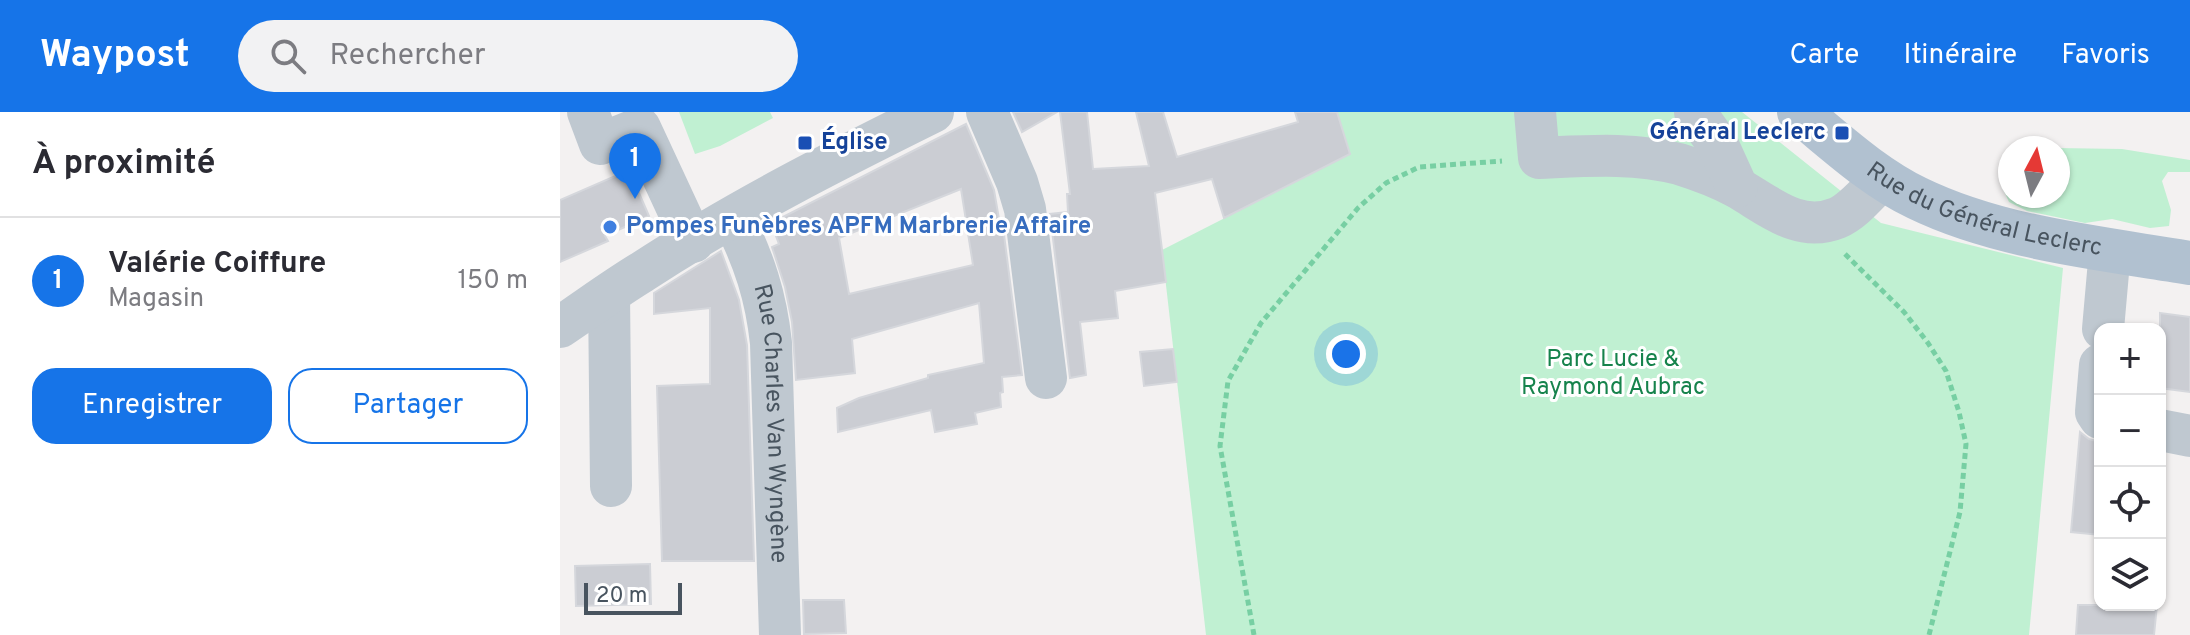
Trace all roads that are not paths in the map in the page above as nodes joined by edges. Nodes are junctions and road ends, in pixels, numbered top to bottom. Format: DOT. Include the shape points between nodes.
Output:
graph roads {
  1 [pos="588,112"];
  2 [pos="933,112"];
  3 [pos="987,112"];
  4 [pos="1535,112"];
  5 [pos="1695,112"];
  6 [pos="1799,112"];
  7 [pos="1883,178"];
  8 [pos="1737,187"];
  9 [pos="733,218"];
  10 [pos="693,242"];
  11 [pos="2110,250"];
  12 [pos="2190,263"];
  13 [pos="609,294"];
  14 [pos="2104,323"];
  15 [pos="560,327"];
  16 [pos="1046,378"];
  17 [pos="2166,431"];
  18 [pos="2190,436"];
  19 [pos="611,486"];
  20 [pos="780,635"];
  1 -- 10 [label="street" via="600,144 640,128"];
  2 -- 9 [label="street"];
  3 -- 16 [label="street" via="1025,209"];
  4 -- 8 [label="street" via="1539,158 1648,157"];
  5 -- 8 [label="street" via="1717,143"];
  6 -- 7 [label="main road, Rue du Général Leclerc"];
  7 -- 8 [label="street" via="1838,218 1814,223 1768,209"];
  7 -- 11 [label="main road, Rue du Général Leclerc" via="1961,216"];
  9 -- 10 [label="street"];
  9 -- 20 [label="street, Rue Charles Van Wyngène" via="766,302 771,343"];
  10 -- 13 [label="street"];
  11 -- 12 [label="main road, Rue du Général Leclerc"];
  11 -- 14 [label="street"];
  13 -- 15 [label="street"];
  13 -- 19 [label="street"];
  17 -- 18 [label="street"];
}
